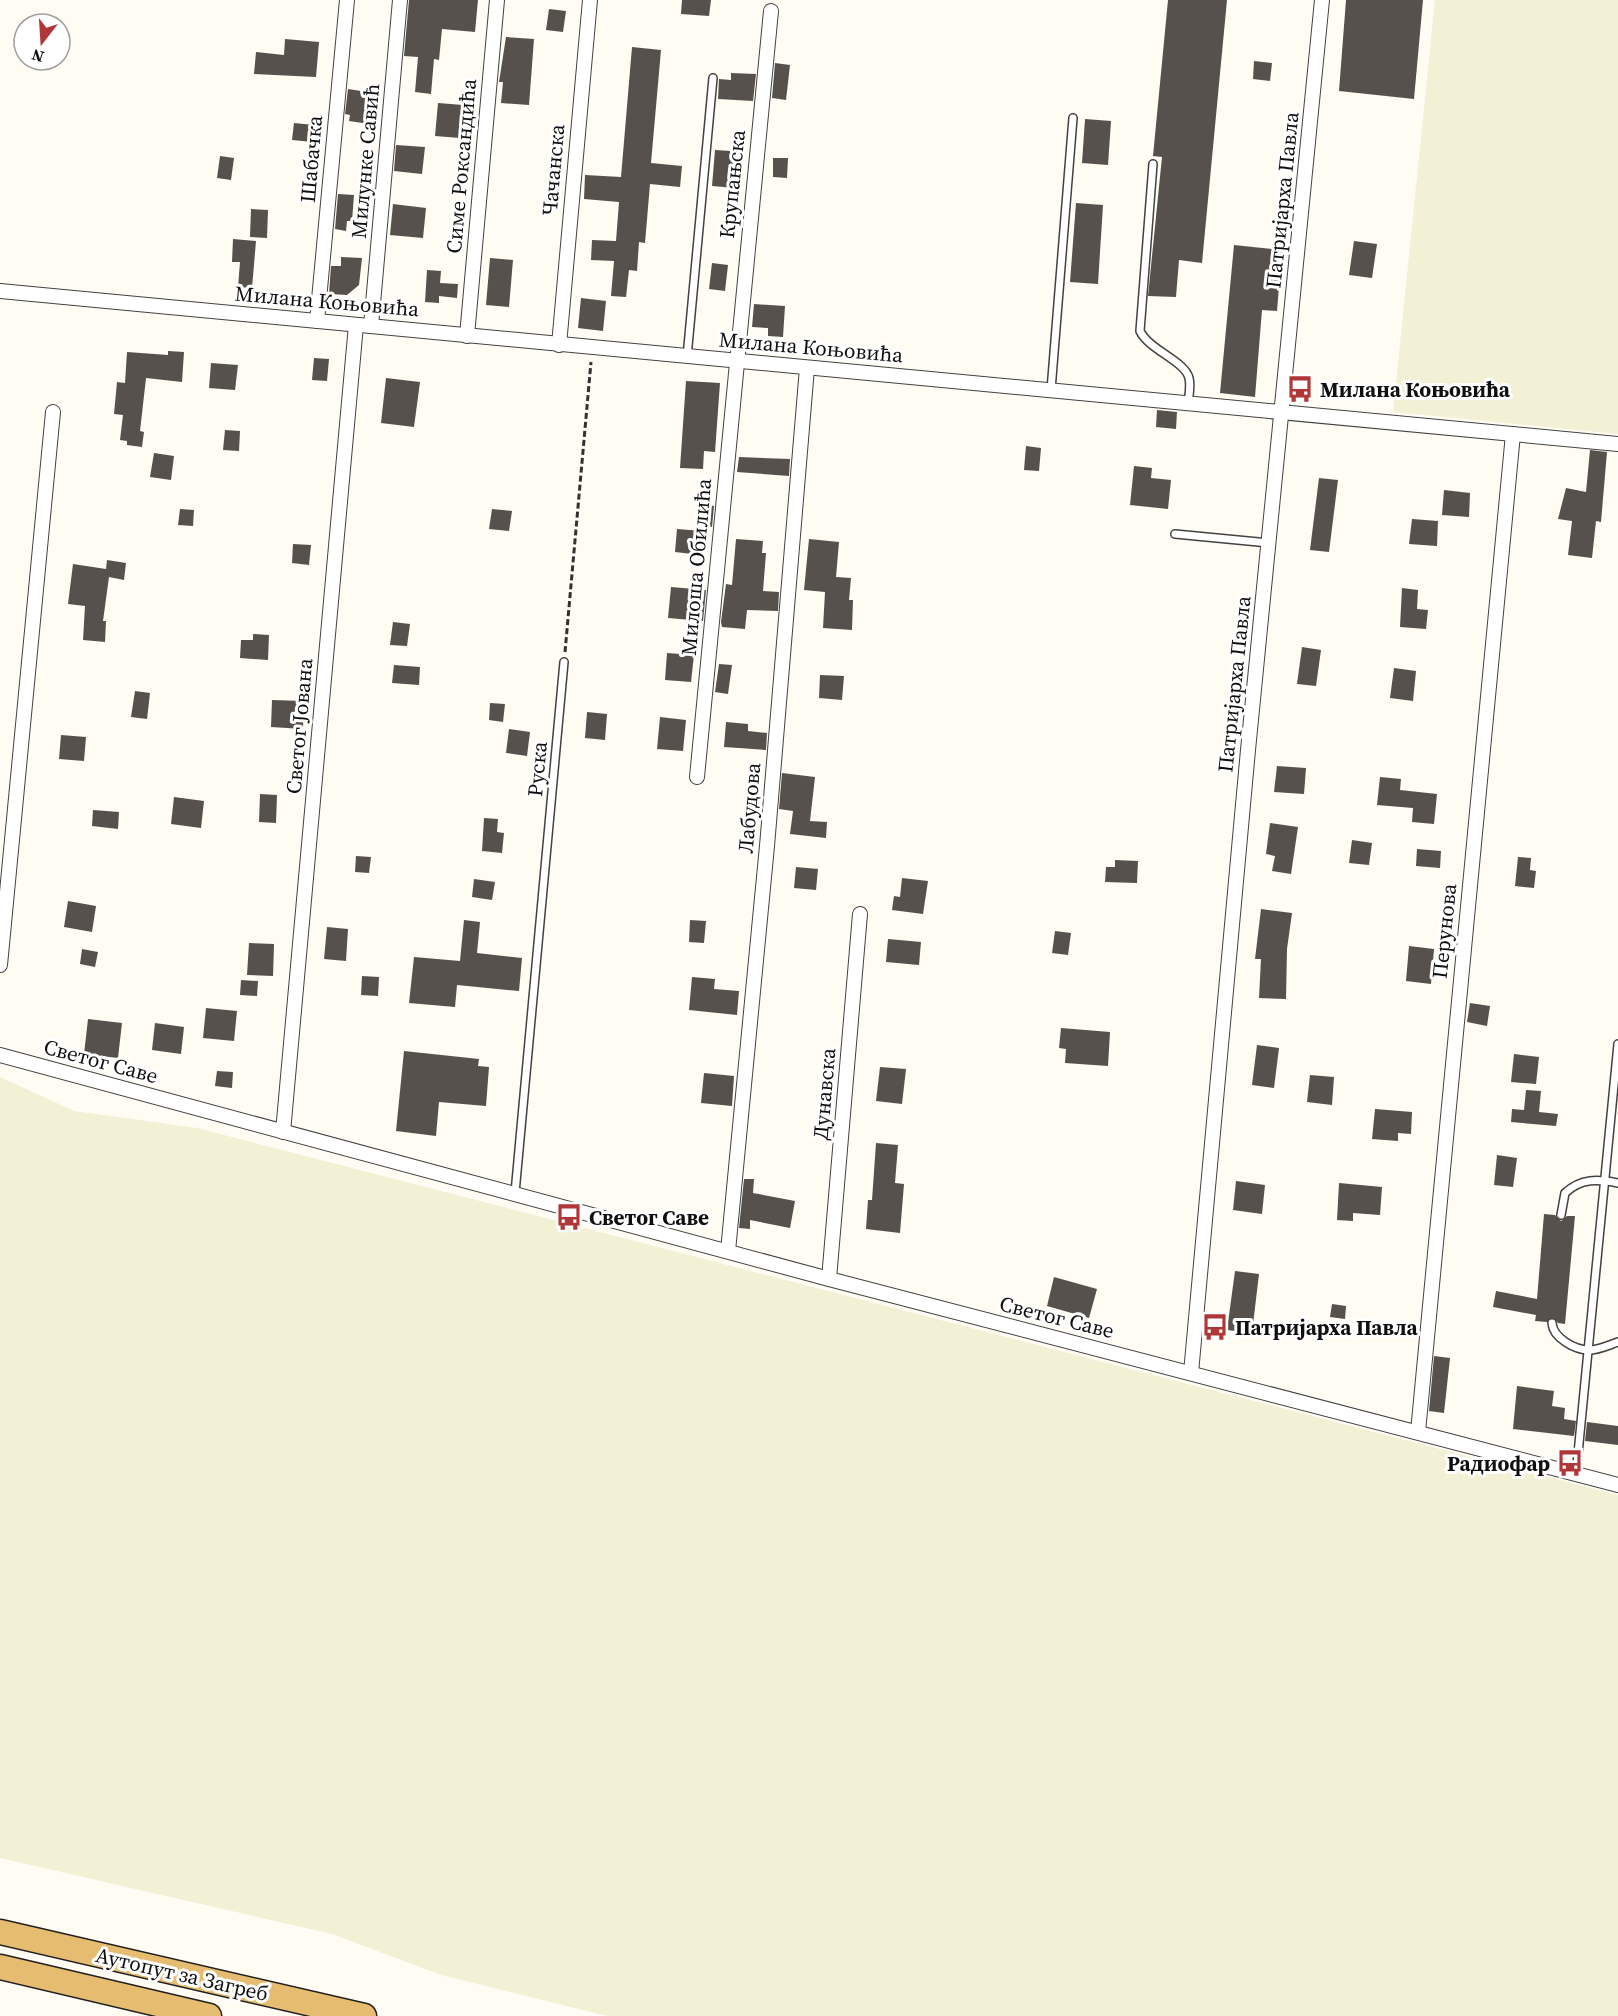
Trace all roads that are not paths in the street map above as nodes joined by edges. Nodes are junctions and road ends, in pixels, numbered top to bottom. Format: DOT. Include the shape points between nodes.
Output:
graph roads {
  1 [pos="347,0"];
  2 [pos="400,0"];
  3 [pos="497,0"];
  4 [pos="590,0"];
  5 [pos="1322,0"];
  6 [pos="771,11"];
  7 [pos="713,78"];
  8 [pos="1073,118"];
  9 [pos="1153,164"];
  10 [pos="0,291"];
  11 [pos="317,321"];
  12 [pos="356,325"];
  13 [pos="371,326"];
  14 [pos="467,336"];
  15 [pos="559,345"];
  16 [pos="687,357"];
  17 [pos="735,362"];
  18 [pos="807,368"];
  19 [pos="1051,390"];
  20 [pos="1188,403"];
  21 [pos="53,412"];
  22 [pos="1282,412"];
  23 [pos="1513,434"];
  24 [pos="1618,444"];
  25 [pos="1174,534"];
  26 [pos="1269,543"];
  27 [pos="564,662"];
  28 [pos="697,777"];
  29 [pos="860,914"];
  30 [pos="0,965"];
  31 [pos="1618,1044"];
  32 [pos="0,1056"];
  33 [pos="283,1132"];
  34 [pos="1605,1180"];
  35 [pos="1618,1184"];
  36 [pos="515,1193"];
  37 [pos="1561,1215"];
  38 [pos="728,1251"];
  39 [pos="829,1279"];
  40 [pos="1552,1323"];
  41 [pos="1618,1342"];
  42 [pos="1589,1350"];
  43 [pos="1191,1372"];
  44 [pos="1418,1432"];
  45 [pos="1576,1474"];
  46 [pos="1618,1485"];
  47 [pos="0,1932"];
  48 [pos="0,1967"];
  49 [pos="209,2016"];
  50 [pos="364,2016"];
  1 -- 11 [label="street, Шабачка"];
  2 -- 13 [label="street, Милунке Савић"];
  3 -- 14 [label="street, Симе Роксандића"];
  4 -- 15 [label="street, Чачанска"];
  5 -- 22 [label="street, Патријарха Павла"];
  6 -- 17 [label="street, Крупањска"];
  7 -- 16 [label="lane"];
  8 -- 19 [label="lane"];
  9 -- 20 [label="lane" via="1140,331 1149,343 1186,371"];
  10 -- 11 [label="street, Милана Коњовића"];
  11 -- 12 [label="street, Милана Коњовића"];
  12 -- 13 [label="street, Милана Коњовића"];
  12 -- 33 [label="street, Светог Јована"];
  13 -- 14 [label="street, Милана Коњовића"];
  14 -- 15 [label="street, Милана Коњовића"];
  15 -- 16 [label="street, Милана Коњовића"];
  16 -- 17 [label="street, Милана Коњовића"];
  17 -- 18 [label="street, Милана Коњовића"];
  17 -- 28 [label="street, Милоша Обилића"];
  18 -- 19 [label="street, Милана Коњовића"];
  18 -- 38 [label="street, Лабудова"];
  19 -- 20 [label="street, Милана Коњовића"];
  20 -- 22 [label="street, Милана Коњовића"];
  21 -- 30 [label="street"];
  22 -- 23 [label="street, Милана Коњовића"];
  22 -- 26 [label="street, Патријарха Павла"];
  23 -- 24 [label="street, Милана Коњовића"];
  23 -- 44 [label="street, Перунова"];
  25 -- 26 [label="lane"];
  26 -- 43 [label="street, Патријарха Павла"];
  27 -- 36 [label="lane, Руска"];
  29 -- 39 [label="street, Дунавска"];
  31 -- 34 [label="lane"];
  32 -- 33 [label="street, Светог Саве"];
  33 -- 36 [label="street, Светог Саве"];
  34 -- 35 [label="lane"];
  34 -- 37 [label="lane" via="1580,1182 1572,1187 1566,1193"];
  34 -- 42 [label="lane"];
  36 -- 38 [label="street, Светог Саве"];
  38 -- 39 [label="street, Светог Саве"];
  39 -- 43 [label="street, Светог Саве"];
  40 -- 42 [label="lane" via="1567,1343"];
  41 -- 42 [label="lane"];
  42 -- 45 [label="lane"];
  43 -- 44 [label="street, Светог Саве"];
  44 -- 45 [label="street, Светог Саве"];
  45 -- 46 [label="street, Светог Саве"];
  47 -- 50 [label="highway, Аутопут за Загреб"];
  48 -- 49 [label="highway, Аутопут за Загреб"];
}
